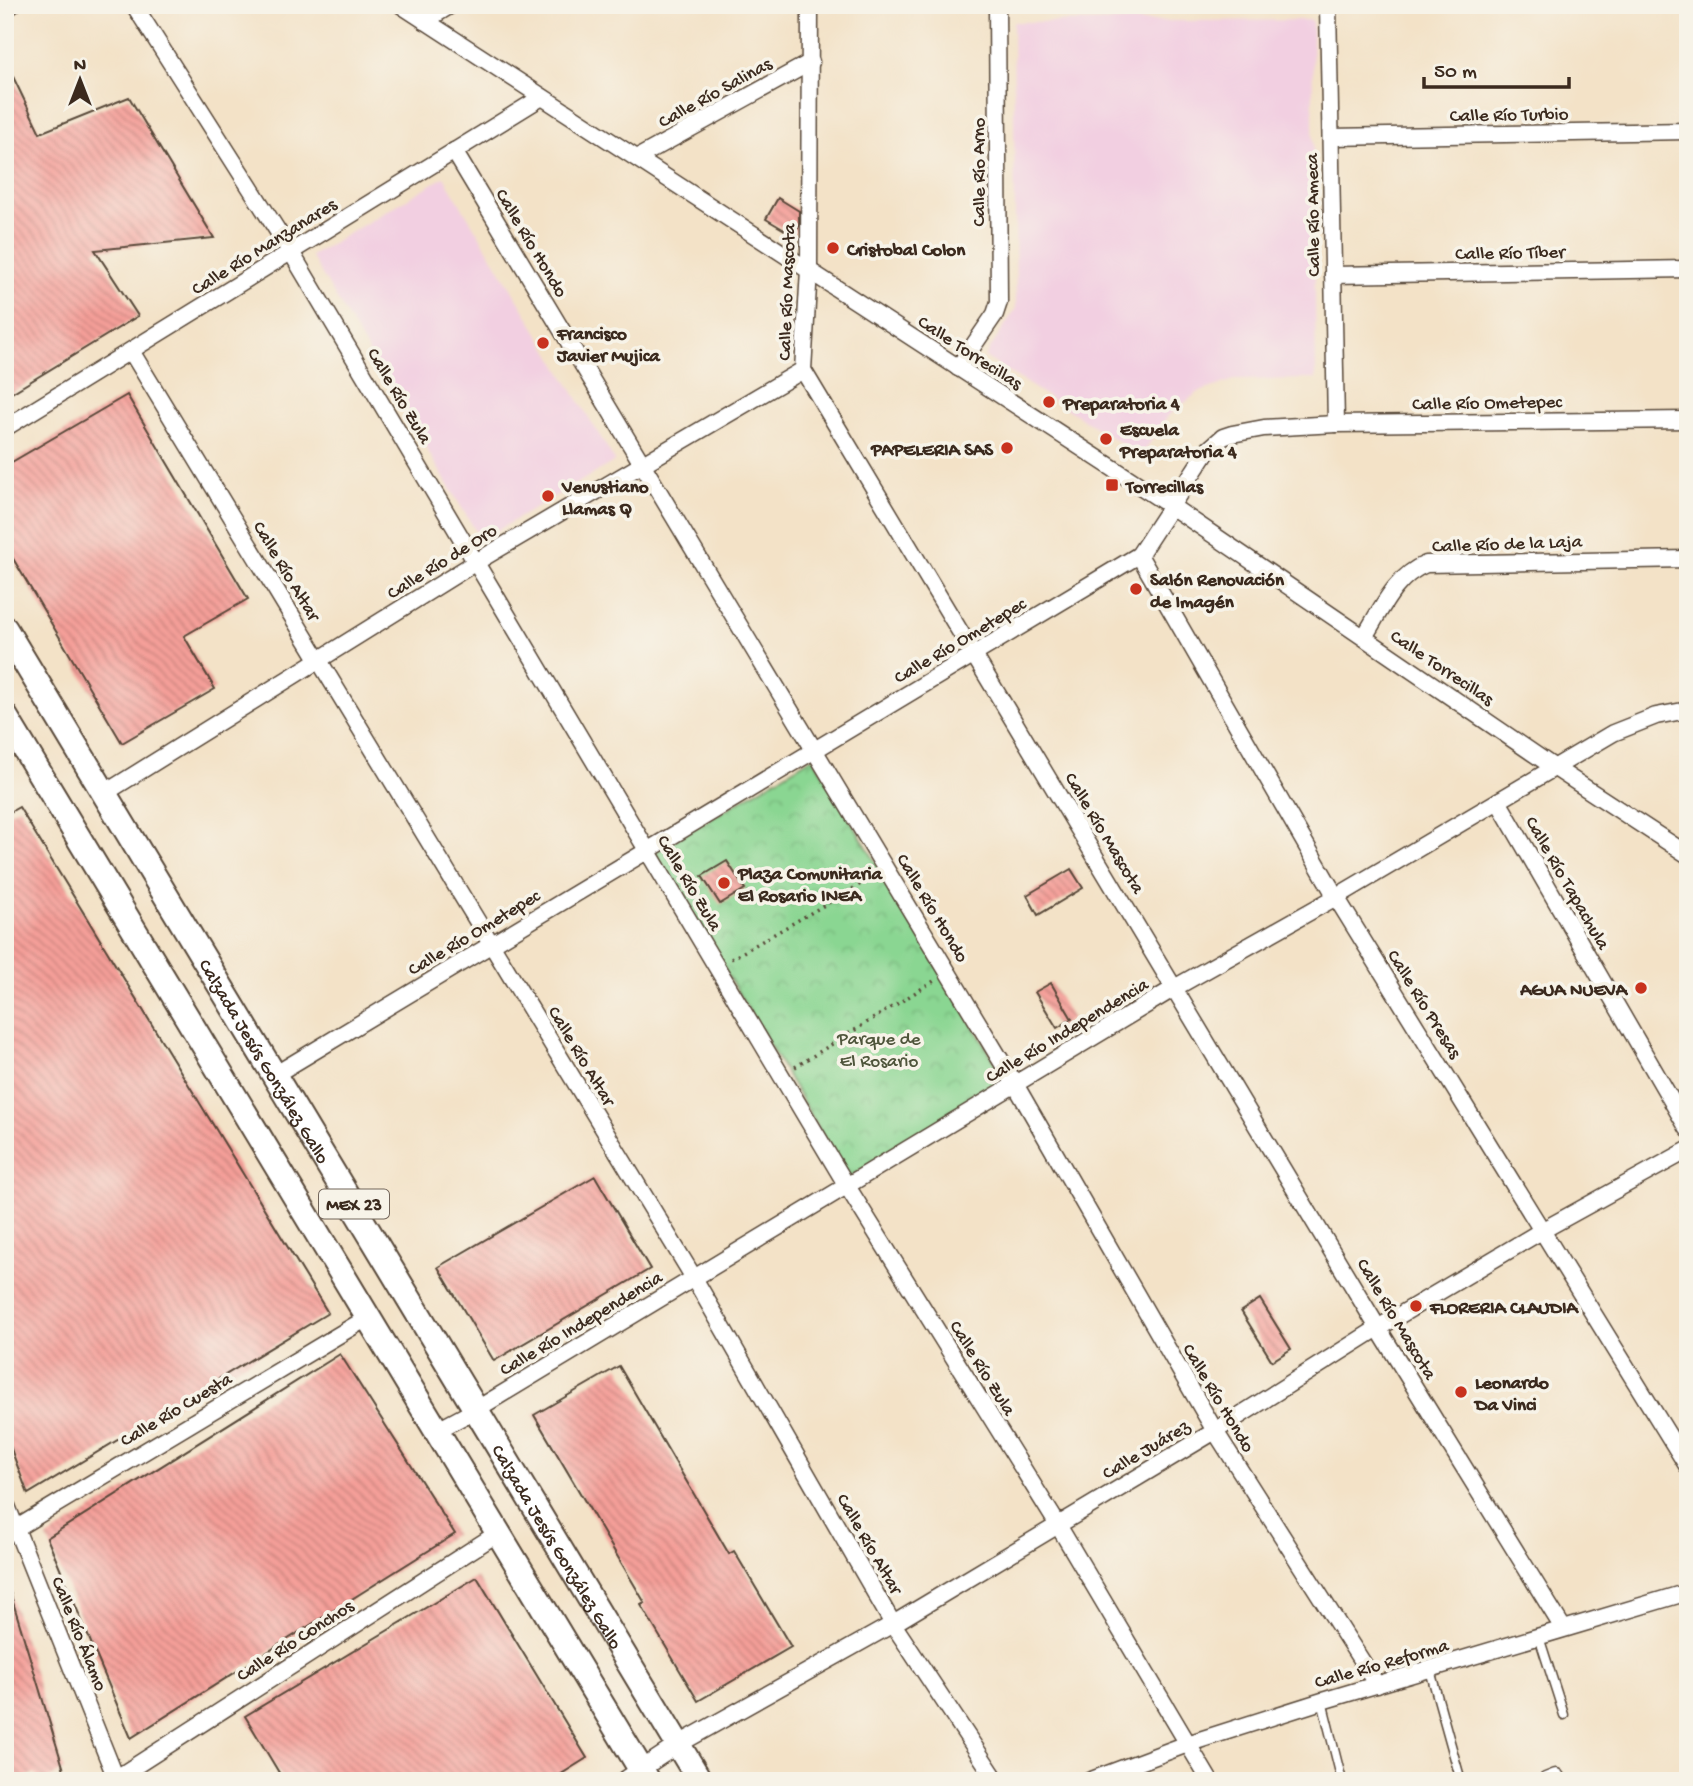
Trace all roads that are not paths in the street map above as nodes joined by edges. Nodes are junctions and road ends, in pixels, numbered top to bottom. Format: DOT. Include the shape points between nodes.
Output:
graph roads {
  1 [pos="12,5"];
  2 [pos="134,5"];
  3 [pos="401,5"];
  4 [pos="451,5"];
  5 [pos="810,5"];
  6 [pos="997,5"];
  7 [pos="1328,5"];
  8 [pos="5,9"];
  9 [pos="425,21"];
  10 [pos="811,62"];
  11 [pos="542,97"];
  12 [pos="1688,131"];
  13 [pos="1331,137"];
  14 [pos="454,151"];
  15 [pos="637,158"];
  16 [pos="291,252"];
  17 [pos="1688,269"];
  18 [pos="809,270"];
  19 [pos="1334,275"];
  20 [pos="131,351"];
  21 [pos="958,368"];
  22 [pos="803,370"];
  23 [pos="1688,420"];
  24 [pos="1336,424"];
  25 [pos="5,428"];
  26 [pos="642,464"];
  27 [pos="1171,506"];
  28 [pos="1139,555"];
  29 [pos="1688,559"];
  30 [pos="476,562"];
  31 [pos="5,629"];
  32 [pos="1364,637"];
  33 [pos="974,654"];
  34 [pos="319,660"];
  35 [pos="1688,710"];
  36 [pos="5,716"];
  37 [pos="814,750"];
  38 [pos="1555,768"];
  39 [pos="105,793"];
  40 [pos="1499,802"];
  41 [pos="648,850"];
  42 [pos="1688,855"];
  43 [pos="1336,897"];
  44 [pos="491,944"];
  45 [pos="1176,987"];
  46 [pos="276,1074"];
  47 [pos="1015,1084"];
  48 [pos="1688,1129"];
  49 [pos="1688,1150"];
  50 [pos="847,1186"];
  51 [pos="1543,1230"];
  52 [pos="694,1278"];
  53 [pos="367,1318"];
  54 [pos="1378,1328"];
  55 [pos="477,1409"];
  56 [pos="436,1431"];
  57 [pos="1214,1432"];
  58 [pos="1688,1467"];
  59 [pos="5,1501"];
  60 [pos="1058,1525"];
  61 [pos="11,1532"];
  62 [pos="498,1533"];
  63 [pos="1688,1592"];
  64 [pos="893,1624"];
  65 [pos="1563,1628"];
  66 [pos="1539,1637"];
  67 [pos="1430,1670"];
  68 [pos="1377,1685"];
  69 [pos="1322,1701"];
  70 [pos="1564,1715"];
  71 [pos="1190,1743"];
  72 [pos="678,1744"];
  73 [pos="638,1777"];
  74 [pos="115,1780"];
  75 [pos="700,1781"];
  76 [pos="997,1781"];
  77 [pos="1089,1781"];
  78 [pos="1210,1781"];
  79 [pos="1342,1781"];
  80 [pos="1461,1781"];
  1 -- 8 [label="street"];
  2 -- 16 [label="street, Calle Río Zula"];
  3 -- 9 [label="street, Calle Torrecillas"];
  4 -- 9 [label="street"];
  5 -- 10 [label="street, Calle Río Mascota"];
  6 -- 21 [label="street, Calle Río Arno" via="999,302"];
  7 -- 13 [label="street, Calle Río Ameca"];
  9 -- 11 [label="street, Calle Torrecillas"];
  10 -- 15 [label="street, Calle Río Salinas"];
  10 -- 18 [label="street, Calle Río Mascota"];
  11 -- 14 [label="street, Calle Río Manzanares"];
  11 -- 15 [label="street, Calle Torrecillas"];
  12 -- 13 [label="street, Calle Río Turbio"];
  13 -- 19 [label="street, Calle Río Ameca"];
  14 -- 16 [label="street, Calle Río Manzanares"];
  14 -- 26 [label="street, Calle Río Hondo"];
  15 -- 18 [label="street, Calle Torrecillas"];
  16 -- 20 [label="street, Calle Río Manzanares"];
  16 -- 30 [label="street, Calle Río Zula"];
  17 -- 19 [label="street, Calle Río Tíber"];
  18 -- 21 [label="street, Calle Torrecillas"];
  18 -- 22 [label="street, Calle Río Mascota"];
  19 -- 24 [label="street, Calle Río Ameca"];
  20 -- 25 [label="street, Calle Río Manzanares"];
  20 -- 34 [label="street, Calle Río Altar"];
  21 -- 27 [label="street, Calle Torrecillas"];
  22 -- 26 [label="street, Calle Río de Oro"];
  22 -- 33 [label="street, Calle Río Mascota"];
  23 -- 24 [label="street, Calle Río Ometepec"];
  24 -- 27 [label="street, Calle Río Ometepec" via="1264,428 1223,437 1207,451"];
  26 -- 30 [label="street, Calle Río de Oro"];
  26 -- 37 [label="street, Calle Río Hondo"];
  27 -- 28 [label="street, Calle Río Ometepec"];
  27 -- 32 [label="street, Calle Torrecillas"];
  28 -- 33 [label="street, Calle Río Ometepec"];
  28 -- 43 [label="street, Calle Río Presas"];
  29 -- 32 [label="street, Calle Río de la Laja" via="1426,564 1401,579"];
  30 -- 34 [label="street, Calle Río de Oro"];
  30 -- 41 [label="street, Calle Río Zula"];
  31 -- 39 [label="main road, Calzada Jesús González Gallo / MEX 23"];
  32 -- 38 [label="street, Calle Torrecillas"];
  33 -- 37 [label="street, Calle Río Ometepec"];
  33 -- 45 [label="street, Calle Río Mascota"];
  34 -- 39 [label="street, Calle Río de Oro"];
  34 -- 44 [label="street, Calle Río Altar"];
  35 -- 38 [label="street, Calle Río Independencia" via="1635,723"];
  36 -- 53 [label="main road, MEX 23"];
  37 -- 41 [label="street, Calle Río Ometepec"];
  37 -- 47 [label="street, Calle Río Hondo"];
  38 -- 40 [label="street, Calle Río Independencia"];
  38 -- 42 [label="street, Calle Torrecillas"];
  39 -- 46 [label="main road, Calzada Jesús González Gallo / MEX 23"];
  40 -- 43 [label="street, Calle Río Independencia"];
  40 -- 48 [label="street, Calle Río Tapachula"];
  41 -- 44 [label="street, Calle Río Ometepec"];
  41 -- 50 [label="street, Calle Río Zula"];
  43 -- 45 [label="street, Calle Río Independencia"];
  43 -- 51 [label="street, Calle Río Presas"];
  44 -- 46 [label="street, Calle Río Ometepec"];
  44 -- 52 [label="street, Calle Río Altar"];
  45 -- 47 [label="street, Calle Río Independencia"];
  45 -- 54 [label="street, Calle Río Mascota"];
  46 -- 55 [label="main road, Calzada Jesús González Gallo / MEX 23"];
  47 -- 50 [label="street, Calle Río Independencia"];
  47 -- 57 [label="street, Calle Río Hondo"];
  49 -- 51 [label="street, Calle Juárez"];
  50 -- 52 [label="street, Calle Río Independencia"];
  50 -- 60 [label="street, Calle Río Zula"];
  51 -- 54 [label="street, Calle Juárez"];
  51 -- 58 [label="street, Calle Río Presas"];
  52 -- 55 [label="street, Calle Río Independencia"];
  52 -- 64 [label="street, Calle Río Altar"];
  53 -- 56 [label="main road, MEX 23"];
  53 -- 61 [label="street, Calle Río Cuesta"];
  54 -- 57 [label="street, Calle Juárez"];
  54 -- 65 [label="street, Calle Río Mascota"];
  55 -- 56 [label="street, Calle Río Independencia"];
  55 -- 72 [label="main road, Calzada Jesús González Gallo / MEX 23"];
  56 -- 62 [label="main road, MEX 23"];
  57 -- 60 [label="street, Calle Juárez"];
  57 -- 68 [label="street, Calle Río Hondo"];
  59 -- 61 [label="street, Calle Río Álamo"];
  60 -- 64 [label="street, Calle Juárez"];
  60 -- 71 [label="street, Calle Río Zula"];
  61 -- 74 [label="street, Calle Río Álamo"];
  62 -- 73 [label="main road, MEX 23"];
  62 -- 74 [label="street, Calle Río Conchos"];
  63 -- 65 [label="street, Calle Río Reforma"];
  64 -- 72 [label="street, Calle Juárez"];
  64 -- 76 [label="street, Calle Río Altar"];
  65 -- 66 [label="street, Calle Río Reforma"];
  66 -- 67 [label="street, Calle Río Reforma"];
  66 -- 70 [label="lane"];
  67 -- 68 [label="street, Calle Río Reforma"];
  67 -- 80 [label="lane"];
  68 -- 69 [label="street, Calle Río Reforma"];
  69 -- 71 [label="street, Calle Río Reforma"];
  69 -- 79 [label="lane"];
  71 -- 77 [label="street, Calle Río Reforma"];
  71 -- 78 [label="street, Calle Río Zula"];
  72 -- 73 [label="street, Calle Juárez"];
  72 -- 75 [label="main road, Calzada Jesús González Gallo / MEX 23"];
}
